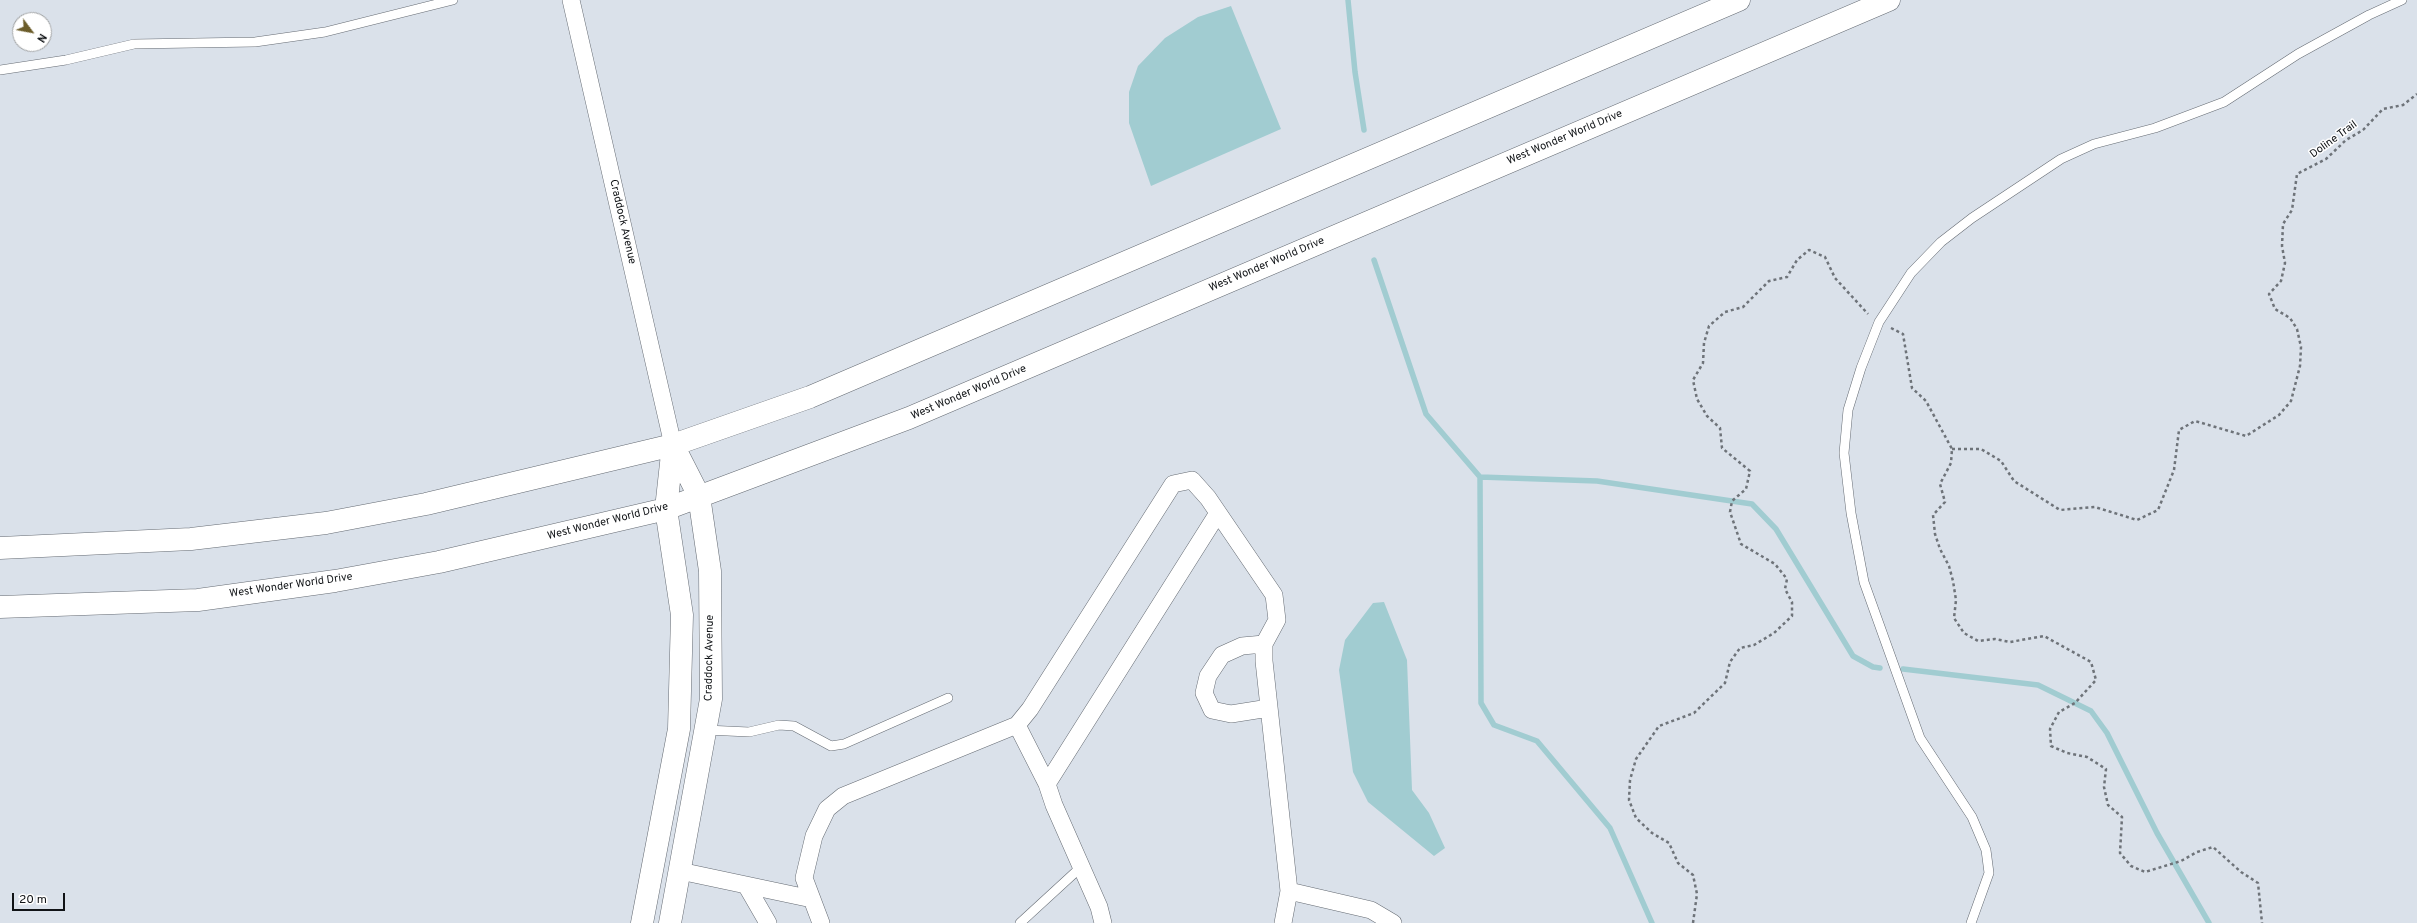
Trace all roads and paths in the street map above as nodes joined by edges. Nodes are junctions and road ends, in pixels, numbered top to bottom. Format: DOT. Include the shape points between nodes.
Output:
graph roads {
  1 [pos="453,0"];
  2 [pos="571,0"];
  3 [pos="1740,0"];
  4 [pos="1889,0"];
  5 [pos="2402,0"];
  6 [pos="0,70"];
  7 [pos="2417,94"];
  8 [pos="1879,322"];
  9 [pos="673,445"];
  10 [pos="1952,449"];
  11 [pos="699,496"];
  12 [pos="666,510"];
  13 [pos="1218,513"];
  14 [pos="0,548"];
  15 [pos="0,607"];
  16 [pos="1264,644"];
  17 [pos="948,698"];
  18 [pos="1269,708"];
  19 [pos="1017,725"];
  20 [pos="706,730"];
  21 [pos="1047,784"];
  22 [pos="1081,867"];
  23 [pos="680,871"];
  24 [pos="746,885"];
  25 [pos="1289,891"];
  26 [pos="812,899"];
  27 [pos="1371,916"];
  28 [pos="642,923"];
  29 [pos="670,923"];
  30 [pos="768,923"];
  31 [pos="821,923"];
  32 [pos="1020,923"];
  33 [pos="1103,923"];
  34 [pos="1283,923"];
  35 [pos="1394,923"];
  36 [pos="1693,923"];
  37 [pos="1971,923"];
  38 [pos="2262,923"];
  1 -- 6 [label="lane" via="325,32 255,42 134,44 66,60"];
  2 -- 9 [label="street, Craddock Avenue"];
  3 -- 9 [label="main road" via="810,397"];
  4 -- 11 [label="main road, West Wonder World Drive" via="909,418"];
  5 -- 8 [label="lane" via="2298,54 2224,102 2155,128 2094,144 2061,159 1972,218 1941,242 1911,273"];
  7 -- 10 [label="path, Doline Trail" via="2403,105 2384,109 2363,130 2346,140 2326,159 2297,174 2292,210 2283,224 2282,246 2285,263 2281,280 2269,294 2275,309 2290,318 2297,329 2301,346 2300,366 2291,401 2279,415 2246,436 2195,421 2179,430 2174,470 2158,510 2137,520 2095,507 2060,510 2014,481 2001,461 1981,449"];
  8 -- 10 [label="path" via="1903,334 1912,388 1926,401"];
  8 -- 36 [label="path" via="1869,316 1847,293 1835,278 1825,257 1809,250 1797,260 1787,277 1769,281 1743,307 1725,312 1709,326 1704,343 1703,363 1693,380 1697,399 1707,416 1720,428 1722,448 1750,471 1746,489 1732,501 1730,512 1742,544 1775,564 1787,579 1785,589 1792,602 1792,616 1774,633 1754,645 1740,648 1730,662 1725,682 1694,713 1659,726 1636,759 1630,780 1629,800 1636,818 1652,833 1669,843 1678,863 1693,875 1697,894"];
  8 -- 37 [label="lane" via="1848,410 1844,453 1851,513 1864,582 1920,738 1972,817 1986,850 1989,873"];
  9 -- 11 [label="main road, Craddock Avenue"];
  9 -- 12 [label="main road, Craddock Avenue"];
  9 -- 14 [label="main road" via="426,504 326,523 191,539"];
  10 -- 38 [label="path" via="1951,463 1940,484 1945,502 1933,515 1935,534 1953,581 1956,600 1954,618 1957,623 1964,633 1978,641 1994,639 2010,642 2044,636 2091,662 2096,680 2075,703 2059,712 2050,729 2051,746 2086,757 2106,769 2104,787 2108,805 2122,818 2120,853 2131,866 2145,872 2181,861 2213,847 2241,872 2258,883"];
  11 -- 12 [label="main road, West Wonder World Drive"];
  11 -- 20 [label="main road, Craddock Avenue" via="710,571 711,699"];
  12 -- 15 [label="main road, West Wonder World Drive" via="439,562 335,581 198,600"];
  12 -- 28 [label="main road, Craddock Avenue" via="682,615 678,729"];
  13 -- 16 [label="street" via="1274,595 1276,620"];
  13 -- 19 [label="street" via="1192,480 1173,484 1030,709"];
  13 -- 21 [label="street"];
  16 -- 18 [label="street"];
  16 -- 18 [label="street" via="1242,646 1222,655 1208,676 1204,693 1212,710 1231,714"];
  17 -- 20 [label="lane" via="844,744 831,746 794,726 779,725 749,732"];
  18 -- 25 [label="street"];
  19 -- 21 [label="street"];
  19 -- 26 [label="street" via="843,796 827,809 814,836 804,878"];
  20 -- 23 [label="main road, Craddock Avenue"];
  21 -- 22 [label="street"];
  22 -- 32 [label="lane"];
  22 -- 33 [label="street" via="1099,907"];
  23 -- 24 [label="street"];
  23 -- 29 [label="main road, Craddock Avenue"];
  24 -- 26 [label="street"];
  24 -- 30 [label="street"];
  25 -- 27 [label="street"];
  25 -- 34 [label="street"];
  26 -- 31 [label="street"];
  27 -- 35 [label="street"];
}
